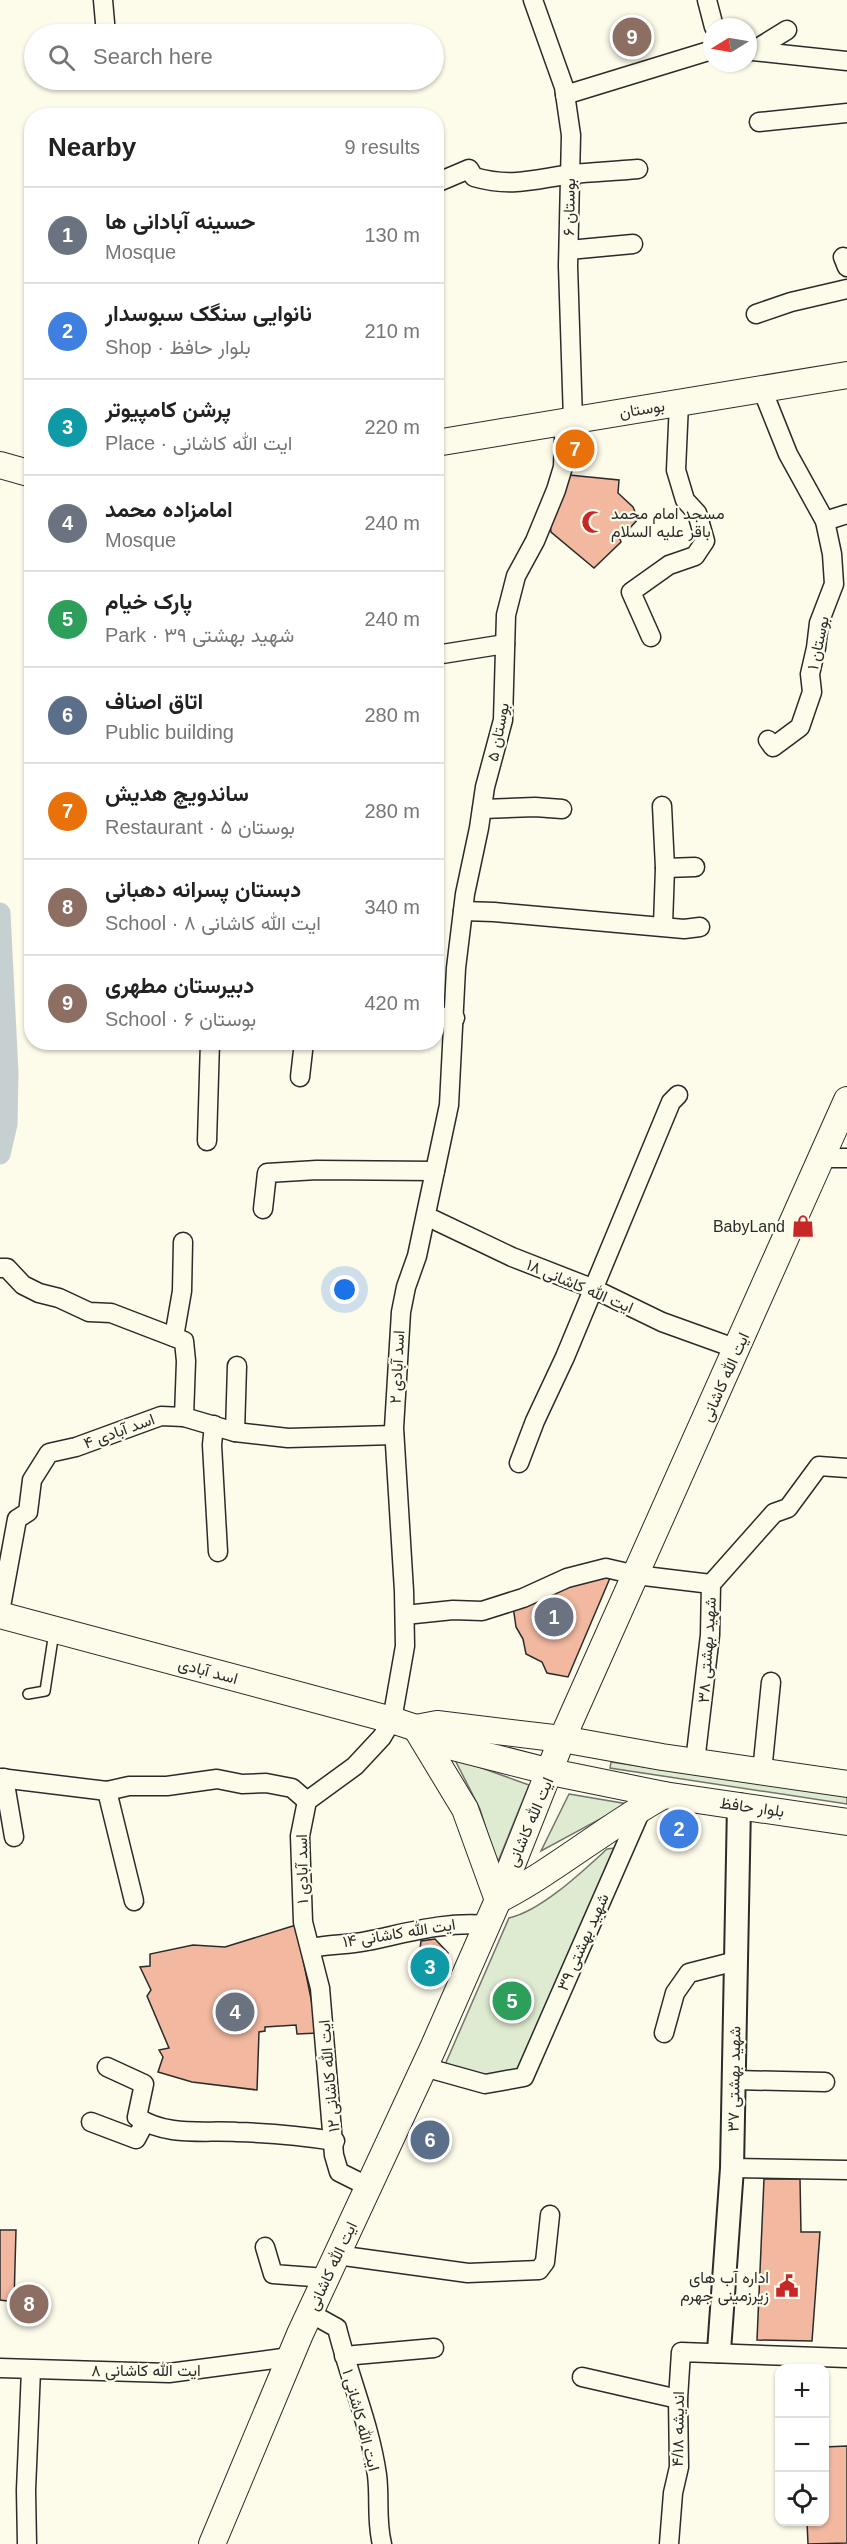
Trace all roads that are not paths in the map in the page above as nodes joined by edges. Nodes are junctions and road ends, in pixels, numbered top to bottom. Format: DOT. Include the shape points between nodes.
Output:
graph roads {
  1 [pos="103,0"];
  2 [pos="533,0"];
  3 [pos="707,0"];
  4 [pos="712,18"];
  5 [pos="105,24"];
  6 [pos="787,30"];
  7 [pos="703,53"];
  8 [pos="757,59"];
  9 [pos="847,61"];
  10 [pos="847,66"];
  11 [pos="565,95"];
  12 [pos="847,113"];
  13 [pos="759,122"];
  14 [pos="638,169"];
  15 [pos="570,175"];
  16 [pos="444,180"];
  17 [pos="633,244"];
  18 [pos="569,250"];
  19 [pos="847,289"];
  20 [pos="756,314"];
  21 [pos="847,375"];
  22 [pos="762,389"];
  23 [pos="679,403"];
  24 [pos="573,420"];
  25 [pos="444,441"];
  26 [pos="0,465"];
  27 [pos="24,472"];
  28 [pos="847,514"];
  29 [pos="825,521"];
  30 [pos="651,637"];
  31 [pos="505,644"];
  32 [pos="444,654"];
  33 [pos="768,740"];
  34 [pos="662,806"];
  35 [pos="482,809"];
  36 [pos="562,809"];
  37 [pos="695,867"];
  38 [pos="665,868"];
  39 [pos="463,911"];
  40 [pos="663,926"];
  41 [pos="700,927"];
  42 [pos="446,1017"];
  43 [pos="210,1050"];
  44 [pos="303,1050"];
  45 [pos="300,1077"];
  46 [pos="678,1095"];
  47 [pos="847,1100"];
  48 [pos="207,1142"];
  49 [pos="822,1158"];
  50 [pos="847,1158"];
  51 [pos="435,1171"];
  52 [pos="263,1209"];
  53 [pos="426,1216"];
  54 [pos="183,1242"];
  55 [pos="0,1268"];
  56 [pos="594,1289"];
  57 [pos="174,1337"];
  58 [pos="737,1348"];
  59 [pos="237,1366"];
  60 [pos="184,1417"];
  61 [pos="214,1425"];
  62 [pos="235,1432"];
  63 [pos="394,1435"];
  64 [pos="519,1463"];
  65 [pos="847,1468"];
  66 [pos="218,1552"];
  67 [pos="636,1575"];
  68 [pos="711,1584"];
  69 [pos="0,1614"];
  70 [pos="405,1615"];
  71 [pos="54,1629"];
  72 [pos="771,1682"];
  73 [pos="28,1695"];
  74 [pos="404,1724"];
  75 [pos="562,1738"];
  76 [pos="695,1762"];
  77 [pos="551,1772"];
  78 [pos="762,1772"];
  79 [pos="2,1778"];
  80 [pos="847,1784"];
  81 [pos="107,1791"];
  82 [pos="653,1800"];
  83 [pos="307,1801"];
  84 [pos="739,1806"];
  85 [pos="847,1822"];
  86 [pos="14,1836"];
  87 [pos="498,1900"];
  88 [pos="134,1901"];
  89 [pos="487,1924"];
  90 [pos="311,1948"];
  91 [pos="736,1961"];
  92 [pos="664,2034"];
  93 [pos="107,2067"];
  94 [pos="424,2067"];
  95 [pos="735,2079"];
  96 [pos="825,2082"];
  97 [pos="91,2122"];
  98 [pos="145,2122"];
  99 [pos="335,2141"];
  100 [pos="732,2168"];
  101 [pos="847,2170"];
  102 [pos="369,2187"];
  103 [pos="550,2216"];
  104 [pos="265,2247"];
  105 [pos="337,2255"];
  106 [pos="326,2278"];
  107 [pos="310,2313"];
  108 [pos="434,2348"];
  109 [pos="719,2351"];
  110 [pos="344,2356"];
  111 [pos="290,2357"];
  112 [pos="847,2358"];
  113 [pos="0,2368"];
  114 [pos="31,2370"];
  115 [pos="582,2377"];
  116 [pos="678,2399"];
  117 [pos="27,2544"];
  118 [pos="212,2544"];
  119 [pos="382,2544"];
  120 [pos="669,2544"];
  1 -- 5 [label="street"];
  2 -- 11 [label="street, بوستان ۶"];
  3 -- 4 [label="street"];
  6 -- 9 [label="street" via="753,51"];
  7 -- 11 [label="street"];
  8 -- 10 [label="street"];
  11 -- 15 [label="street, بوستان ۶" via="571,135"];
  12 -- 13 [label="street"];
  14 -- 15 [label="street"];
  15 -- 16 [label="street" via="502,183 474,177 469,169"];
  15 -- 18 [label="street, بوستان ۶"];
  17 -- 18 [label="street"];
  18 -- 24 [label="street, بوستان ۶"];
  19 -- 20 [label="street"];
  21 -- 22 [label="main road, بوستان"];
  22 -- 23 [label="main road, بوستان"];
  22 -- 29 [label="street, بوستان ۱" via="788,454"];
  23 -- 24 [label="main road, بوستان"];
  23 -- 30 [label="street" via="676,470 685,500 697,513 705,541 695,555 669,565 631,592"];
  24 -- 25 [label="main road, بوستان"];
  24 -- 31 [label="street, بوستان ۵" via="564,438 563,467 546,517 516,576 506,615"];
  26 -- 27 [label="main road"];
  28 -- 29 [label="street"];
  29 -- 33 [label="street, بوستان ۱" via="834,584 819,623 810,674 812,692 800,727 773,747"];
  31 -- 32 [label="street"];
  31 -- 35 [label="street, بوستان ۵" via="503,720"];
  34 -- 38 [label="street"];
  35 -- 36 [label="street"];
  35 -- 39 [label="street, بوستان ۵"];
  37 -- 38 [label="street"];
  38 -- 40 [label="street"];
  39 -- 40 [label="street"];
  39 -- 42 [label="street, بوستان ۵"];
  40 -- 41 [label="street"];
  42 -- 51 [label="street, اسد آبادی ۲" via="449,1105"];
  43 -- 48 [label="street"];
  44 -- 45 [label="street"];
  46 -- 56 [label="street" via="671,1102"];
  47 -- 49 [label="main road, ایت الله کاشانی"];
  49 -- 50 [label="street"];
  49 -- 58 [label="main road, ایت الله کاشانی"];
  51 -- 52 [label="street" via="267,1173"];
  51 -- 53 [label="street, اسد آبادی ۲"];
  53 -- 56 [label="street, ایت الله کاشانی ۱۸" via="512,1257"];
  53 -- 63 [label="street, اسد آبادی ۲" via="401,1312"];
  54 -- 57 [label="street" via="182,1291"];
  55 -- 57 [label="street" via="7,1268 23,1285 39,1293 89,1312 111,1313"];
  56 -- 58 [label="street, ایت الله کاشانی ۱۸" via="662,1322"];
  56 -- 64 [label="street"];
  57 -- 60 [label="street" via="184,1341"];
  58 -- 67 [label="main road, ایت الله کاشانی"];
  59 -- 62 [label="street"];
  60 -- 61 [label="street, اسد آبادی ۴"];
  60 -- 69 [label="street, اسد آبادی ۴" via="161,1416 49,1453 32,1480 28,1512 17,1519"];
  61 -- 62 [label="street, اسد آبادی ۴"];
  61 -- 66 [label="street"];
  62 -- 63 [label="street, اسد آبادی ۴" via="288,1438"];
  63 -- 70 [label="street, اسد آبادی ۲"];
  65 -- 68 [label="street, شهید بهشتی ۳۸" via="819,1466 788,1508 774,1513"];
  67 -- 68 [label="street"];
  67 -- 70 [label="street" via="606,1568 567,1578 482,1611"];
  67 -- 75 [label="main road, ایت الله کاشانی"];
  68 -- 76 [label="street, شهید بهشتی ۳۸" via="711,1635"];
  69 -- 71 [label="main road, اسد آبادی"];
  70 -- 74 [label="street, اسد آبادی ۲"];
  71 -- 73 [label="lane" via="45,1691"];
  71 -- 74 [label="main road, اسد آبادی"];
  72 -- 78 [label="street"];
  74 -- 75 [label="main road, اسد آبادی"];
  74 -- 77 [label="main road, اسد آبادی" via="433,1743"];
  74 -- 83 [label="street" via="382,1737 355,1766"];
  74 -- 87 [label="main road" via="465,1809"];
  75 -- 76 [label="main road"];
  75 -- 77 [label="main road, ایت الله کاشانی"];
  76 -- 78 [label="main road"];
  77 -- 82 [label="main road, بلوار حافظ"];
  77 -- 87 [label="main road, ایت الله کاشانی"];
  78 -- 80 [label="main road"];
  79 -- 81 [label="street"];
  79 -- 86 [label="street"];
  81 -- 83 [label="street" via="217,1779 292,1788"];
  81 -- 88 [label="street"];
  82 -- 84 [label="main road, بلوار حافظ"];
  82 -- 87 [label="main road" via="524,1887"];
  82 -- 94 [label="street, شهید بهشتی ۳۹" via="524,2077 485,2084"];
  83 -- 90 [label="street, اسد آبادی ۱" via="300,1860 303,1922"];
  84 -- 85 [label="main road, بلوار حافظ"];
  84 -- 91 [label="street, شهید بهشتی ۳۷"];
  87 -- 89 [label="main road, ایت الله کاشانی"];
  89 -- 90 [label="street, ایت الله کاشانی ۱۴" via="433,1926 364,1942"];
  89 -- 94 [label="main road, ایت الله کاشانی"];
  90 -- 99 [label="street, ایت الله کاشانی ۱۲" via="320,1988"];
  91 -- 92 [label="street" via="688,1973 675,1993"];
  91 -- 95 [label="street, شهید بهشتی ۳۷"];
  93 -- 98 [label="street" via="144,2084 137,2117"];
  94 -- 102 [label="main road, ایت الله کاشانی"];
  95 -- 96 [label="street"];
  95 -- 100 [label="street, شهید بهشتی ۳۷"];
  97 -- 98 [label="street" via="135,2139"];
  98 -- 99 [label="street" via="177,2132 264,2133"];
  99 -- 102 [label="street, ایت الله کاشانی ۱۲" via="339,2172"];
  100 -- 101 [label="street"];
  100 -- 109 [label="street, شهید بهشتی ۳۷"];
  102 -- 105 [label="main road, ایت الله کاشانی"];
  103 -- 105 [label="street" via="545,2262 539,2270 468,2273"];
  104 -- 106 [label="street" via="273,2274"];
  105 -- 106 [label="main road, ایت الله کاشانی"];
  106 -- 107 [label="main road, ایت الله کاشانی"];
  107 -- 110 [label="street, ایت الله کاشانی ۱" via="337,2328"];
  107 -- 111 [label="main road, ایت الله کاشانی"];
  108 -- 110 [label="street"];
  109 -- 112 [label="street"];
  109 -- 116 [label="street, اندیشه ۴/۱۸" via="681,2352"];
  110 -- 119 [label="street, ایت الله کاشانی ۱" via="360,2402 377,2476"];
  111 -- 114 [label="street, ایت الله کاشانی ۸" via="169,2373"];
  111 -- 118 [label="main road, ایت الله کاشانی"];
  113 -- 114 [label="street, ایت الله کاشانی ۸"];
  114 -- 117 [label="street"];
  115 -- 116 [label="street"];
  116 -- 120 [label="street, اندیشه ۴/۱۸" via="678,2467"];
}
